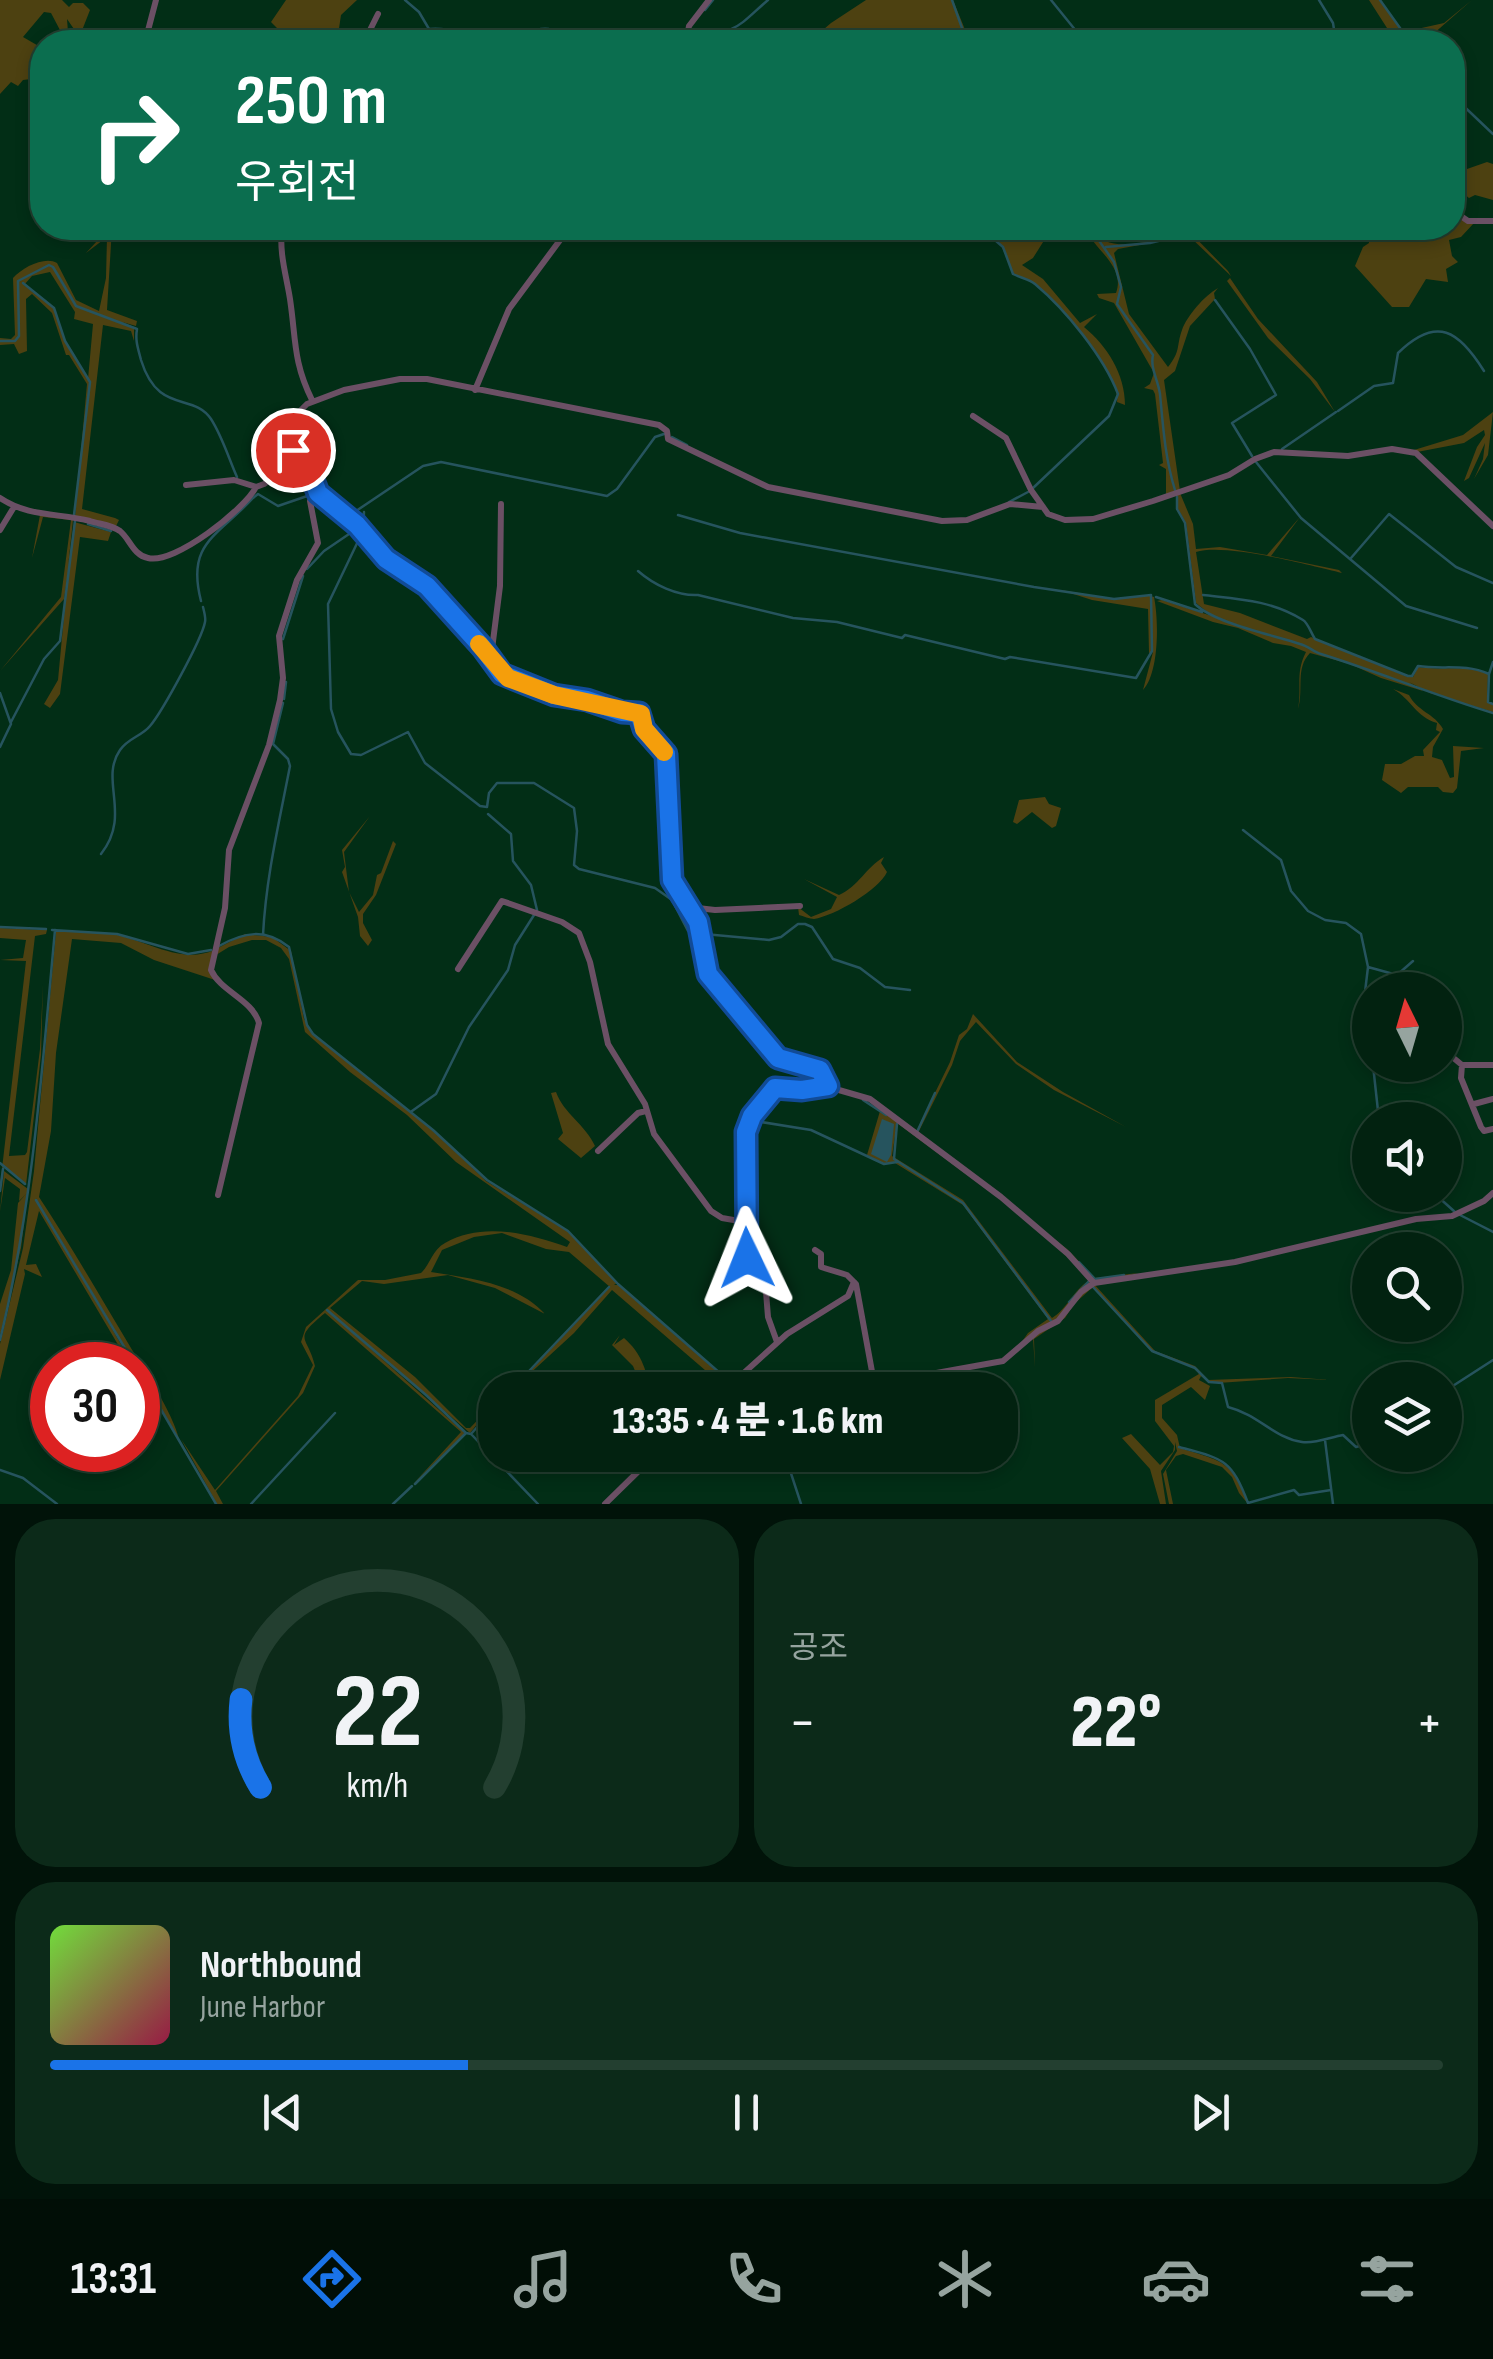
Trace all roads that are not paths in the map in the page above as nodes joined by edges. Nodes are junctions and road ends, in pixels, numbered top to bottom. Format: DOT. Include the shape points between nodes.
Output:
graph roads {
  1 [pos="156,0"];
  2 [pos="709,0"];
  3 [pos="378,14"];
  4 [pos="148,30"];
  5 [pos="370,30"];
  6 [pos="688,30"];
  7 [pos="1465,219"];
  8 [pos="1493,222"];
  9 [pos="281,240"];
  10 [pos="560,240"];
  11 [pos="475,390"];
  12 [pos="312,400"];
  13 [pos="974,416"];
  14 [pos="295,446"];
  15 [pos="186,485"];
  16 [pos="256,487"];
  17 [pos="318,493"];
  18 [pos="0,498"];
  19 [pos="500,504"];
  20 [pos="1043,507"];
  21 [pos="14,508"];
  22 [pos="1493,526"];
  23 [pos="0,530"];
  24 [pos="491,658"];
  25 [pos="800,906"];
  26 [pos="687,907"];
  27 [pos="458,969"];
  28 [pos="1462,1065"];
  29 [pos="1493,1065"];
  30 [pos="1462,1080"];
  31 [pos="828,1086"];
  32 [pos="1493,1099"];
  33 [pos="1474,1104"];
  34 [pos="646,1111"];
  35 [pos="1493,1129"];
  36 [pos="598,1152"];
  37 [pos="1493,1192"];
  38 [pos="218,1196"];
  39 [pos="745,1222"];
  40 [pos="815,1250"];
  41 [pos="854,1280"];
  42 [pos="1094,1283"];
  43 [pos="848,1296"];
  44 [pos="860,1302"];
  45 [pos="778,1342"];
  46 [pos="745,1372"];
  47 [pos="638,1472"];
  48 [pos="605,1504"];
  1 -- 4 [label="street"];
  2 -- 6 [label="street"];
  3 -- 5 [label="street"];
  7 -- 8 [label="street"];
  9 -- 12 [label="street" via="297,364"];
  10 -- 11 [label="street" via="508,309"];
  11 -- 12 [label="street" via="411,378"];
  11 -- 20 [label="street" via="659,425 668,440 714,464 768,487 819,498 948,522 1010,504"];
  12 -- 14 [label="street" via="300,412"];
  13 -- 20 [label="street" via="1009,442"];
  14 -- 16 [label="street" via="275,478"];
  14 -- 17 [label="street"];
  15 -- 16 [label="street" via="234,480"];
  16 -- 21 [label="street" via="211,530 153,559 114,528"];
  17 -- 24 [label="street" via="386,559 427,586"];
  17 -- 38 [label="street" via="310,501 318,542 297,580 280,636 280,700 228,850 212,960 213,976 260,1023"];
  18 -- 21 [label="street"];
  19 -- 24 [label="street"];
  20 -- 22 [label="street" via="1052,517 1087,520 1229,475 1274,452 1348,456 1403,449 1416,453"];
  21 -- 23 [label="street"];
  24 -- 26 [label="street" via="508,678 641,714 644,729 666,754 672,880"];
  25 -- 26 [label="street"];
  26 -- 31 [label="street" via="717,988 774,1054 820,1070"];
  27 -- 34 [label="street" via="502,901 576,930 590,962 606,1039"];
  28 -- 29 [label="street"];
  30 -- 33 [label="street"];
  31 -- 39 [label="street" via="775,1088 752,1116 745,1138"];
  31 -- 42 [label="street" via="870,1099 1001,1197"];
  32 -- 33 [label="street"];
  33 -- 35 [label="street" via="1482,1129"];
  34 -- 36 [label="street"];
  34 -- 39 [label="street" via="654,1134 705,1204 722,1218"];
  37 -- 42 [label="street" via="1448,1218"];
  39 -- 45 [label="street" via="746,1254 766,1292"];
  40 -- 41 [label="street" via="821,1267"];
  41 -- 43 [label="street"];
  41 -- 44 [label="street"];
  42 -- 44 [label="street" via="1058,1321 1003,1361 881,1383 873,1377"];
  43 -- 44 [label="street"];
  43 -- 45 [label="street"];
  45 -- 46 [label="street"];
  47 -- 48 [label="street"];
}
